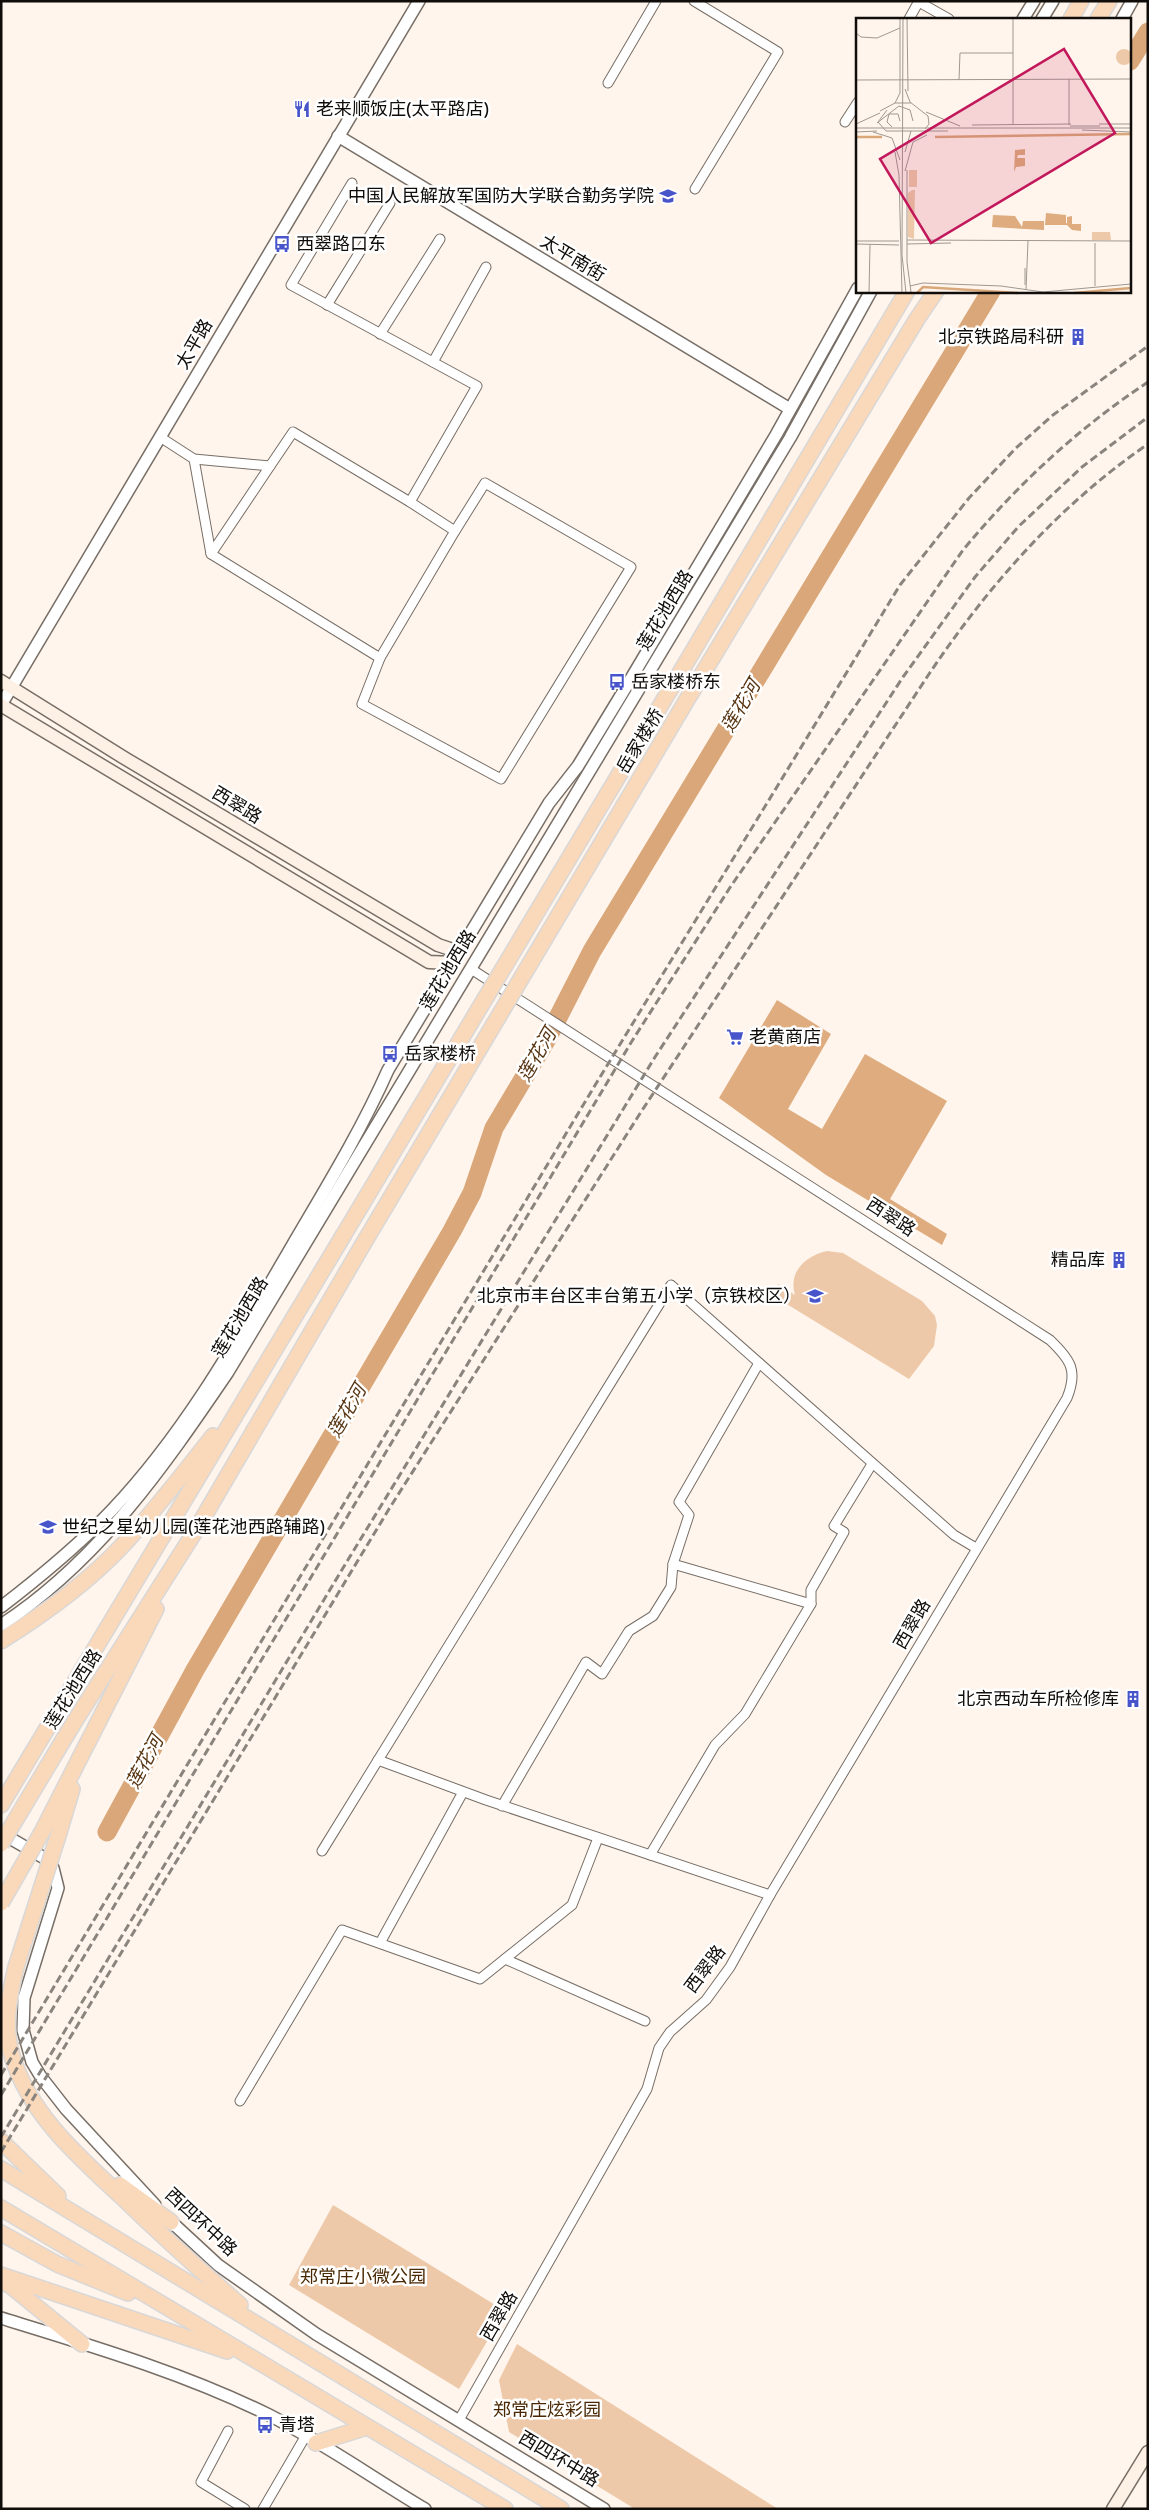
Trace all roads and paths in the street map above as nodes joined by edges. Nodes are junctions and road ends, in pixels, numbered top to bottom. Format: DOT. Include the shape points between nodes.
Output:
graph roads {
  1 [pos="419,1"];
  2 [pos="656,1"];
  3 [pos="694,1"];
  4 [pos="919,1"];
  5 [pos="1034,1"];
  6 [pos="1053,1"];
  7 [pos="1081,1"];
  8 [pos="1109,1"];
  9 [pos="1132,1"];
  10 [pos="910,18"];
  11 [pos="947,18"];
  12 [pos="1024,18"];
  13 [pos="1043,18"];
  14 [pos="1072,18"];
  15 [pos="1099,18"];
  16 [pos="1123,18"];
  17 [pos="608,83"];
  18 [pos="856,105"];
  19 [pos="845,122"];
  20 [pos="338,136"];
  21 [pos="352,183"];
  22 [pos="695,189"];
  23 [pos="390,203"];
  24 [pos="440,239"];
  25 [pos="486,266"];
  26 [pos="856,292"];
  27 [pos="871,292"];
  28 [pos="906,292"];
  29 [pos="930,292"];
  30 [pos="935,292"];
  31 [pos="941,292"];
  32 [pos="327,305"];
  33 [pos="917,319"];
  34 [pos="380,334"];
  35 [pos="433,362"];
  36 [pos="790,409"];
  37 [pos="160,437"];
  38 [pos="194,459"];
  39 [pos="270,466"];
  40 [pos="410,502"];
  41 [pos="455,531"];
  42 [pos="212,554"];
  43 [pos="380,658"];
  44 [pos="1,674"];
  45 [pos="7,684"];
  46 [pos="1,705"];
  47 [pos="456,958"];
  48 [pos="471,968"];
  49 [pos="343,1236"];
  50 [pos="362,1246"];
  51 [pos="760,1364"];
  52 [pos="251,1388"];
  53 [pos="872,1464"];
  54 [pos="196,1530"];
  55 [pos="976,1548"];
  56 [pos="673,1564"];
  57 [pos="810,1604"];
  58 [pos="1,1607"];
  59 [pos="1,1625"];
  60 [pos="1,1641"];
  61 [pos="83,1754"];
  62 [pos="378,1760"];
  63 [pos="463,1792"];
  64 [pos="1,1805"];
  65 [pos="502,1806"];
  66 [pos="1,1833"];
  67 [pos="598,1838"];
  68 [pos="1,1844"];
  69 [pos="322,1851"];
  70 [pos="650,1855"];
  71 [pos="770,1895"];
  72 [pos="1,1903"];
  73 [pos="380,1943"];
  74 [pos="505,1959"];
  75 [pos="646,2021"];
  76 [pos="240,2101"];
  77 [pos="1,2141"];
  78 [pos="70,2148"];
  79 [pos="1,2169"];
  80 [pos="1,2208"];
  81 [pos="83,2219"];
  82 [pos="171,2222"];
  83 [pos="1,2233"];
  84 [pos="1,2275"];
  85 [pos="1,2281"];
  86 [pos="174,2311"];
  87 [pos="1,2318"];
  88 [pos="271,2333"];
  89 [pos="82,2344"];
  90 [pos="256,2360"];
  91 [pos="460,2420"];
  92 [pos="367,2426"];
  93 [pos="228,2432"];
  94 [pos="311,2440"];
  95 [pos="1148,2452"];
  96 [pos="245,2509"];
  97 [pos="264,2509"];
  98 [pos="425,2509"];
  99 [pos="505,2509"];
  100 [pos="561,2509"];
  101 [pos="604,2509"];
  102 [pos="1113,2509"];
  1 -- 20 [label="street, 太平路"];
  2 -- 17 [label="street"];
  3 -- 22 [label="street" via="778,52"];
  4 -- 10 [label="street"];
  4 -- 11 [label="street"];
  5 -- 12 [label="street"];
  6 -- 13 [label="street"];
  7 -- 14 [label="highway"];
  8 -- 15 [label="highway"];
  9 -- 16 [label="street"];
  18 -- 19 [label="street"];
  20 -- 36 [label="street, 太平南街"];
  20 -- 37 [label="street, 太平路"];
  21 -- 32 [label="street" via="290,285"];
  23 -- 32 [label="street"];
  24 -- 34 [label="street"];
  25 -- 35 [label="street"];
  26 -- 36 [label="street, 莲花池西路"];
  27 -- 48 [label="street, 莲花池西路" via="790,438"];
  28 -- 49 [label="highway, 岳家楼桥, bridge"];
  29 -- 33 [label="highway"];
  30 -- 33 [label="highway"];
  31 -- 33 [label="street"];
  32 -- 34 [label="street"];
  33 -- 50 [label="highway, 岳家楼桥, bridge"];
  34 -- 35 [label="street"];
  35 -- 40 [label="street" via="477,386"];
  36 -- 47 [label="street, 莲花池西路" via="578,766 549,803"];
  37 -- 38 [label="street"];
  37 -- 45 [label="street, 太平路"];
  38 -- 39 [label="street"];
  38 -- 42 [label="street"];
  39 -- 40 [label="street" via="293,432"];
  39 -- 42 [label="street"];
  40 -- 41 [label="street"];
  41 -- 43 [label="street"];
  41 -- 43 [label="street" via="485,484 631,567 501,780 362,704"];
  42 -- 43 [label="street"];
  44 -- 45 [label="street"];
  45 -- 46 [label="street, 太平路"];
  45 -- 47 [label="main road, 西翠路"];
  46 -- 47 [label="main road, 西翠路" via="429,962"];
  47 -- 48 [label="street"];
  47 -- 58 [label="street, 莲花池西路" via="388,1070 368,1116 254,1310 164,1448 91,1532 58,1563"];
  48 -- 55 [label="street, 西翠路" via="1050,1340 1064,1353 1073,1374 1067,1398"];
  48 -- 59 [label="street, 莲花池西路" via="228,1372 166,1463 101,1541 69,1572"];
  49 -- 52 [label="highway, 莲花池西路"];
  50 -- 54 [label="highway, 莲花池西路"];
  51 -- 53 [label="street"];
  51 -- 56 [label="street" via="679,1502 689,1515"];
  51 -- 62 [label="street" via="671,1284"];
  52 -- 60 [label="highway" via="156,1508 119,1548 79,1586"];
  52 -- 64 [label="highway, 莲花池西路"];
  53 -- 55 [label="street" via="954,1535"];
  53 -- 57 [label="street" via="834,1526 844,1532 811,1590"];
  54 -- 61 [label="highway"];
  54 -- 68 [label="highway, 莲花池西路, bridge"];
  55 -- 71 [label="street, 西翠路" via="928,1634"];
  56 -- 57 [label="street"];
  56 -- 65 [label="street" via="670,1587 653,1616 629,1632 602,1674 586,1662"];
  57 -- 70 [label="street" via="744,1714 715,1745"];
  61 -- 72 [label="highway, bridge"];
  61 -- 78 [label="highway, bridge" via="16,1966 9,1995 7,2025 11,2054 21,2081 35,2105"];
  62 -- 63 [label="street"];
  62 -- 69 [label="street"];
  63 -- 65 [label="street"];
  63 -- 73 [label="street"];
  65 -- 67 [label="street"];
  66 -- 82 [label="street, 西四环中路" via="46,1859 53,1868 58,1888 24,1998 23,2030 32,2062 66,2109"];
  67 -- 70 [label="street"];
  67 -- 74 [label="street" via="572,1906"];
  70 -- 71 [label="street"];
  71 -- 91 [label="street, 西翠路" via="730,1967 706,2000 670,2032 659,2048 647,2089"];
  73 -- 74 [label="street" via="480,1979"];
  73 -- 76 [label="street" via="342,1930"];
  74 -- 75 [label="street"];
  77 -- 81 [label="highway"];
  78 -- 82 [label="highway"];
  78 -- 88 [label="highway" via="179,2252"];
  79 -- 81 [label="highway"];
  80 -- 86 [label="highway"];
  81 -- 88 [label="highway"];
  82 -- 91 [label="street, 西四环中路" via="218,2265 262,2298"];
  83 -- 86 [label="highway" via="57,2264"];
  84 -- 90 [label="highway"];
  85 -- 89 [label="highway"];
  86 -- 90 [label="highway"];
  87 -- 89 [label="street"];
  88 -- 100 [label="highway"];
  89 -- 94 [label="street" via="204,2385"];
  90 -- 92 [label="highway"];
  91 -- 101 [label="street, 西四环中路"];
  92 -- 94 [label="highway"];
  92 -- 99 [label="highway"];
  93 -- 96 [label="street" via="201,2482"];
  94 -- 97 [label="street"];
  94 -- 98 [label="street"];
  95 -- 102 [label="main road"];
}
